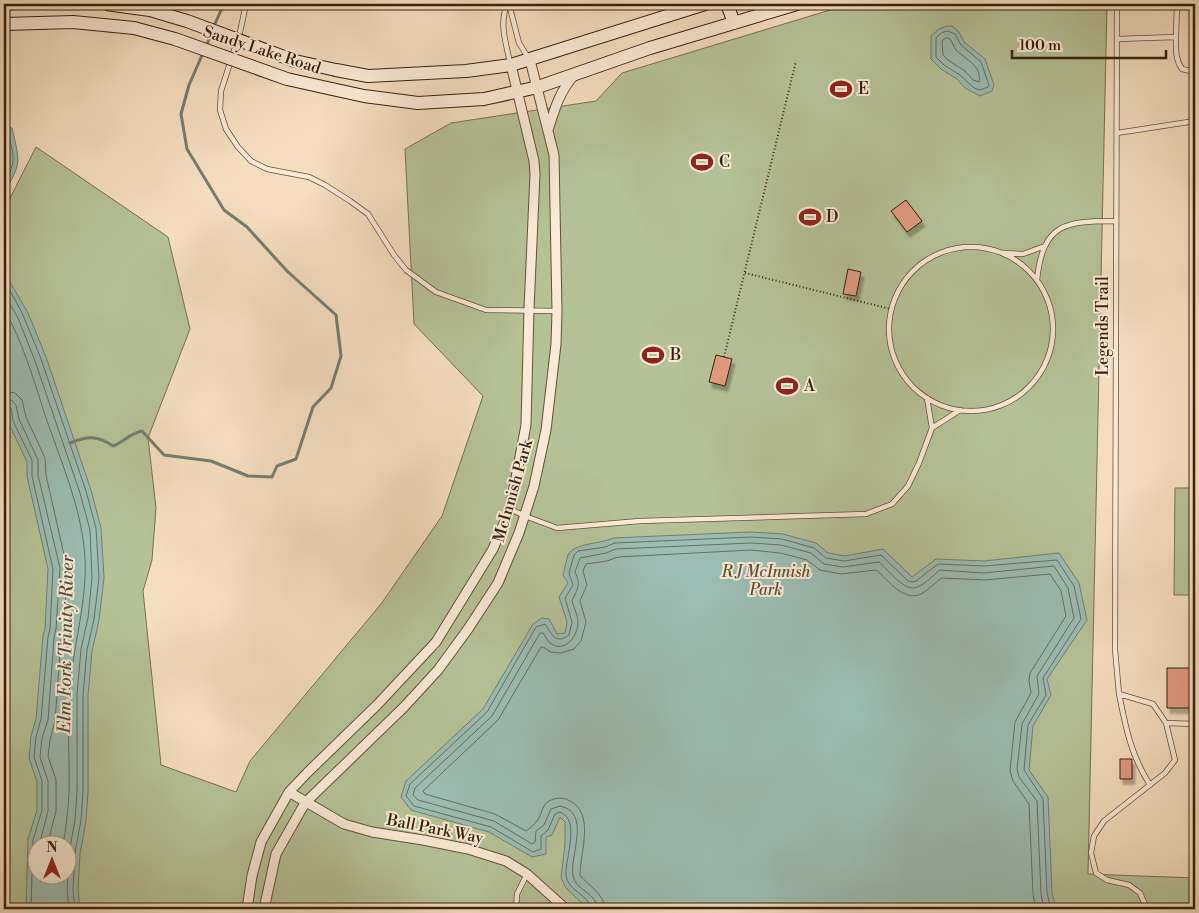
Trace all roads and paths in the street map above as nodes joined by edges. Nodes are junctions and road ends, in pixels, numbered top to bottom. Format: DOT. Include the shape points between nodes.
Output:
graph roads {
  1 [pos="106,4"];
  2 [pos="246,4"];
  3 [pos="508,4"];
  4 [pos="532,4"];
  5 [pos="571,4"];
  6 [pos="705,4"];
  7 [pos="728,4"];
  8 [pos="797,4"];
  9 [pos="1117,4"];
  10 [pos="1177,4"];
  11 [pos="734,23"];
  12 [pos="4,24"];
  13 [pos="1176,37"];
  14 [pos="1117,39"];
  15 [pos="530,60"];
  16 [pos="796,61"];
  17 [pos="511,65"];
  18 [pos="1195,72"];
  19 [pos="575,74"];
  20 [pos="538,87"];
  21 [pos="517,92"];
  22 [pos="1195,121"];
  23 [pos="548,131"];
  24 [pos="1116,133"];
  25 [pos="1116,221"];
  26 [pos="1045,246"];
  27 [pos="1001,253"];
  28 [pos="745,273"];
  29 [pos="1037,280"];
  30 [pos="529,309"];
  31 [pos="891,309"];
  32 [pos="557,311"];
  33 [pos="724,357"];
  34 [pos="927,398"];
  35 [pos="960,410"];
  36 [pos="932,428"];
  37 [pos="510,509"];
  38 [pos="525,516"];
  39 [pos="1119,694"];
  40 [pos="1166,723"];
  41 [pos="1195,724"];
  42 [pos="1150,785"];
  43 [pos="289,792"];
  44 [pos="306,803"];
  45 [pos="527,874"];
  46 [pos="247,909"];
  47 [pos="264,909"];
  48 [pos="516,909"];
  49 [pos="566,909"];
  50 [pos="1146,909"];
  1 -- 17 [label="main road, Sandy Lake Road, bridge" via="150,10 295,61 368,76 466,71"];
  2 -- 30 [label="lane" via="221,92 220,110 226,129 251,161 267,169 309,177 356,205 368,214 406,270 436,292 486,310"];
  3 -- 15 [label="lane" via="519,43"];
  3 -- 17 [label="lane" via="503,16"];
  4 -- 5 [label="lane"];
  6 -- 15 [label="main road, Sandy Lake Road"];
  7 -- 11 [label="main road"];
  8 -- 11 [label="main road, Sandy Lake Road"];
  9 -- 14 [label="lane, Legends Trail"];
  10 -- 13 [label="lane"];
  11 -- 19 [label="main road, Sandy Lake Road"];
  12 -- 21 [label="main road, Sandy Lake Road, bridge" via="73,22 134,28 175,39 287,79 364,96 418,102 484,99"];
  13 -- 14 [label="lane"];
  13 -- 18 [label="lane" via="1178,64 1182,70"];
  14 -- 24 [label="lane, Legends Trail"];
  15 -- 17 [label="main road, Sandy Lake Road"];
  15 -- 20 [label="street, McInnish Park"];
  16 -- 28 [label="path"];
  17 -- 21 [label="street, McInnish Park"];
  19 -- 20 [label="main road, Sandy Lake Road"];
  19 -- 23 [label="street" via="556,102"];
  20 -- 21 [label="main road, Sandy Lake Road"];
  20 -- 23 [label="street, McInnish Park"];
  21 -- 30 [label="street, McInnish Park" via="535,174"];
  22 -- 24 [label="lane"];
  23 -- 32 [label="street, McInnish Park" via="554,155"];
  24 -- 25 [label="lane, Legends Trail"];
  25 -- 26 [label="lane" via="1077,222 1057,230"];
  25 -- 39 [label="lane, Legends Trail" via="1115,649"];
  26 -- 27 [label="lane" via="1023,254"];
  26 -- 29 [label="lane"];
  27 -- 29 [label="lane" via="1021,264"];
  27 -- 31 [label="lane" via="978,247 955,248 933,256 914,269 900,287"];
  28 -- 31 [label="path"];
  28 -- 33 [label="path"];
  29 -- 35 [label="lane" via="1048,301 1053,323 1051,346 1044,365 1018,396 980,410"];
  30 -- 32 [label="lane"];
  30 -- 37 [label="street, McInnish Park" via="526,425"];
  31 -- 34 [label="lane" via="889,329 894,356 911,385"];
  32 -- 38 [label="street, McInnish Park" via="546,430"];
  34 -- 35 [label="lane"];
  34 -- 36 [label="lane"];
  35 -- 36 [label="lane"];
  36 -- 38 [label="lane" via="908,486 892,504 866,514 640,521 557,528"];
  37 -- 38 [label="lane"];
  37 -- 43 [label="street, McInnish Park" via="493,549 436,642"];
  38 -- 44 [label="street, McInnish Park" via="498,583 438,670 404,708"];
  39 -- 40 [label="lane" via="1153,704"];
  39 -- 42 [label="lane, Legends Trail" via="1127,737 1140,770"];
  40 -- 41 [label="lane"];
  40 -- 42 [label="lane" via="1175,760"];
  42 -- 50 [label="lane" via="1104,821 1094,836 1091,853 1096,873 1107,880 1129,885 1140,893"];
  43 -- 44 [label="street, Ball Park Way"];
  43 -- 46 [label="street, McInnish Park" via="261,842"];
  44 -- 45 [label="street, Ball Park Way" via="344,824 468,849 506,861"];
  44 -- 47 [label="street, McInnish Park" via="276,854"];
  45 -- 48 [label="lane" via="516,894"];
  45 -- 49 [label="street, Ball Park Way"];
}
